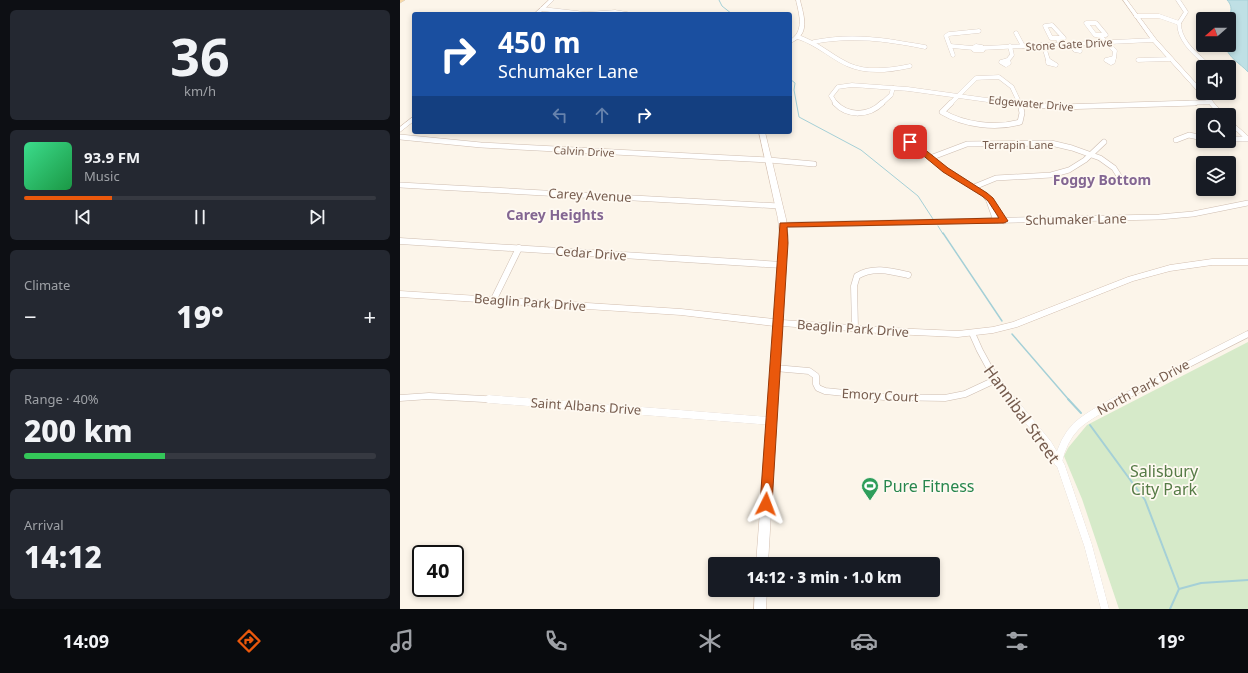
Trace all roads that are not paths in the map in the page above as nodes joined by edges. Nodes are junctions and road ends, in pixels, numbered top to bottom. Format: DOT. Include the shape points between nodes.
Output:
graph roads {
  1 [pos="552,0"];
  2 [pos="798,0"];
  3 [pos="1125,0"];
  4 [pos="1178,0"];
  5 [pos="542,9"];
  6 [pos="538,12"];
  7 [pos="568,12"];
  8 [pos="1136,16"];
  9 [pos="1179,23"];
  10 [pos="979,31"];
  11 [pos="1016,33"];
  12 [pos="1100,36"];
  13 [pos="798,37"];
  14 [pos="1057,38"];
  15 [pos="1154,40"];
  16 [pos="792,41"];
  17 [pos="814,42"];
  18 [pos="1106,42"];
  19 [pos="1076,43"];
  20 [pos="1061,44"];
  21 [pos="1070,44"];
  22 [pos="1041,45"];
  23 [pos="951,46"];
  24 [pos="1010,46"];
  25 [pos="1023,46"];
  26 [pos="924,47"];
  27 [pos="953,55"];
  28 [pos="1114,58"];
  29 [pos="1171,59"];
  30 [pos="1008,60"];
  31 [pos="1048,60"];
  32 [pos="1138,60"];
  33 [pos="1203,60"];
  34 [pos="910,66"];
  35 [pos="1196,87"];
  36 [pos="893,88"];
  37 [pos="957,96"];
  38 [pos="1209,100"];
  39 [pos="1211,102"];
  40 [pos="1020,104"];
  41 [pos="1216,108"];
  42 [pos="412,120"];
  43 [pos="1236,128"];
  44 [pos="400,130"];
  45 [pos="762,134"];
  46 [pos="1196,136"];
  47 [pos="400,137"];
  48 [pos="1236,139"];
  49 [pos="1248,139"];
  50 [pos="1176,140"];
  51 [pos="910,142"];
  52 [pos="1104,142"];
  53 [pos="1090,154"];
  54 [pos="930,158"];
  55 [pos="769,160"];
  56 [pos="814,164"];
  57 [pos="1120,179"];
  58 [pos="400,185"];
  59 [pos="974,187"];
  60 [pos="988,197"];
  61 [pos="1248,203"];
  62 [pos="779,206"];
  63 [pos="996,221"];
  64 [pos="1004,221"];
  65 [pos="783,225"];
  66 [pos="400,241"];
  67 [pos="518,248"];
  68 [pos="1248,262"];
  69 [pos="782,265"];
  70 [pos="908,275"];
  71 [pos="400,294"];
  72 [pos="494,299"];
  73 [pos="778,323"];
  74 [pos="855,328"];
  75 [pos="972,333"];
  76 [pos="1248,334"];
  77 [pos="775,368"];
  78 [pos="995,380"];
  79 [pos="400,398"];
  80 [pos="771,421"];
  81 [pos="1058,462"];
  82 [pos="762,557"];
  83 [pos="761,597"];
  84 [pos="760,609"];
  85 [pos="1106,609"];
  1 -- 5 [label="street"];
  2 -- 13 [label="street" via="802,30"];
  3 -- 8 [label="street"];
  4 -- 9 [label="street" via="1186,12"];
  5 -- 6 [label="street"];
  5 -- 7 [label="street"];
  8 -- 9 [label="street" via="1159,16"];
  8 -- 15 [label="street"];
  9 -- 33 [label="street" via="1182,38"];
  10 -- 23 [label="street" via="949,34 946,36"];
  11 -- 25 [label="street"];
  12 -- 12 [label="street" via="1106,35 1096,23 1086,23 1095,35"];
  12 -- 18 [label="street"];
  13 -- 16 [label="street"];
  13 -- 17 [label="street"];
  14 -- 14 [label="street" via="1051,38 1045,26 1052,26 1064,38"];
  14 -- 20 [label="street"];
  15 -- 18 [label="street, Stone Gate Drive"];
  15 -- 29 [label="street"];
  17 -- 26 [label="street" via="831,38 876,39"];
  17 -- 34 [label="street" via="846,63 857,67 874,69"];
  18 -- 19 [label="street, Stone Gate Drive"];
  18 -- 28 [label="street" via="1115,51"];
  19 -- 21 [label="street, Stone Gate Drive"];
  19 -- 21 [label="street" via="1080,51 1076,51"];
  20 -- 21 [label="street, Stone Gate Drive"];
  20 -- 22 [label="street, Stone Gate Drive"];
  22 -- 25 [label="street, Stone Gate Drive"];
  22 -- 31 [label="street"];
  23 -- 24 [label="street, Stone Gate Drive" via="979,51 983,48"];
  23 -- 27 [label="street"];
  24 -- 25 [label="street, Stone Gate Drive"];
  24 -- 30 [label="street" via="1012,55"];
  29 -- 32 [label="street"];
  29 -- 35 [label="street"];
  36 -- 36 [label="street, Edgewater Drive" via="891,96 874,110 864,113 854,113 839,107 831,96 838,88 852,85"];
  36 -- 37 [label="street, Edgewater Drive"];
  37 -- 40 [label="street, Edgewater Drive"];
  37 -- 40 [label="street" via="976,78 999,77 1004,78 1010,85"];
  37 -- 40 [label="street" via="942,112 981,126 1003,126 1020,122"];
  38 -- 39 [label="street"];
  39 -- 40 [label="street, Edgewater Drive" via="1078,107"];
  39 -- 41 [label="street"];
  42 -- 44 [label="street"];
  43 -- 49 [label="street"];
  45 -- 55 [label="street"];
  46 -- 50 [label="street" via="1189,135"];
  47 -- 55 [label="street, Calvin Drive" via="481,145"];
  48 -- 49 [label="street"];
  51 -- 54 [label="street"];
  52 -- 53 [label="street"];
  53 -- 54 [label="street, Terrapin Lane" via="1051,143 967,144"];
  53 -- 57 [label="street, Terrapin Lane" via="1114,168"];
  53 -- 59 [label="street" via="1080,164 1062,173 995,177"];
  54 -- 59 [label="street"];
  55 -- 56 [label="street, Calvin Drive"];
  55 -- 62 [label="street"];
  58 -- 62 [label="street, Carey Avenue"];
  59 -- 60 [label="street"];
  60 -- 63 [label="street"];
  60 -- 64 [label="street"];
  61 -- 64 [label="street, Schumaker Lane" via="1171,217"];
  62 -- 65 [label="street"];
  63 -- 64 [label="street, Schumaker Lane"];
  63 -- 65 [label="street, Schumaker Lane"];
  65 -- 69 [label="street"];
  66 -- 67 [label="street, Cedar Drive"];
  67 -- 69 [label="street, Cedar Drive"];
  67 -- 72 [label="street"];
  68 -- 75 [label="street, Beaglin Park Drive" via="1197,264 1154,272 1025,321"];
  69 -- 73 [label="street"];
  70 -- 74 [label="street" via="874,270 857,276 854,286"];
  71 -- 72 [label="street, Beaglin Park Drive"];
  72 -- 73 [label="street, Beaglin Park Drive" via="681,312"];
  73 -- 74 [label="street, Beaglin Park Drive"];
  73 -- 77 [label="street"];
  74 -- 75 [label="street, Beaglin Park Drive" via="945,334"];
  75 -- 78 [label="street, Hannibal Street" via="979,354"];
  76 -- 81 [label="street, North Park Drive" via="1129,393 1079,422 1062,445"];
  77 -- 78 [label="street, Emory Court" via="809,371 816,376 819,389 860,395 944,398 963,395"];
  77 -- 80 [label="street"];
  78 -- 81 [label="street, Hannibal Street" via="1044,439"];
  79 -- 80 [label="street, Saint Albans Drive" via="481,398"];
  80 -- 82 [label="street"];
  81 -- 85 [label="street, Hannibal Street" via="1091,552"];
  83 -- 84 [label="street"];
}
